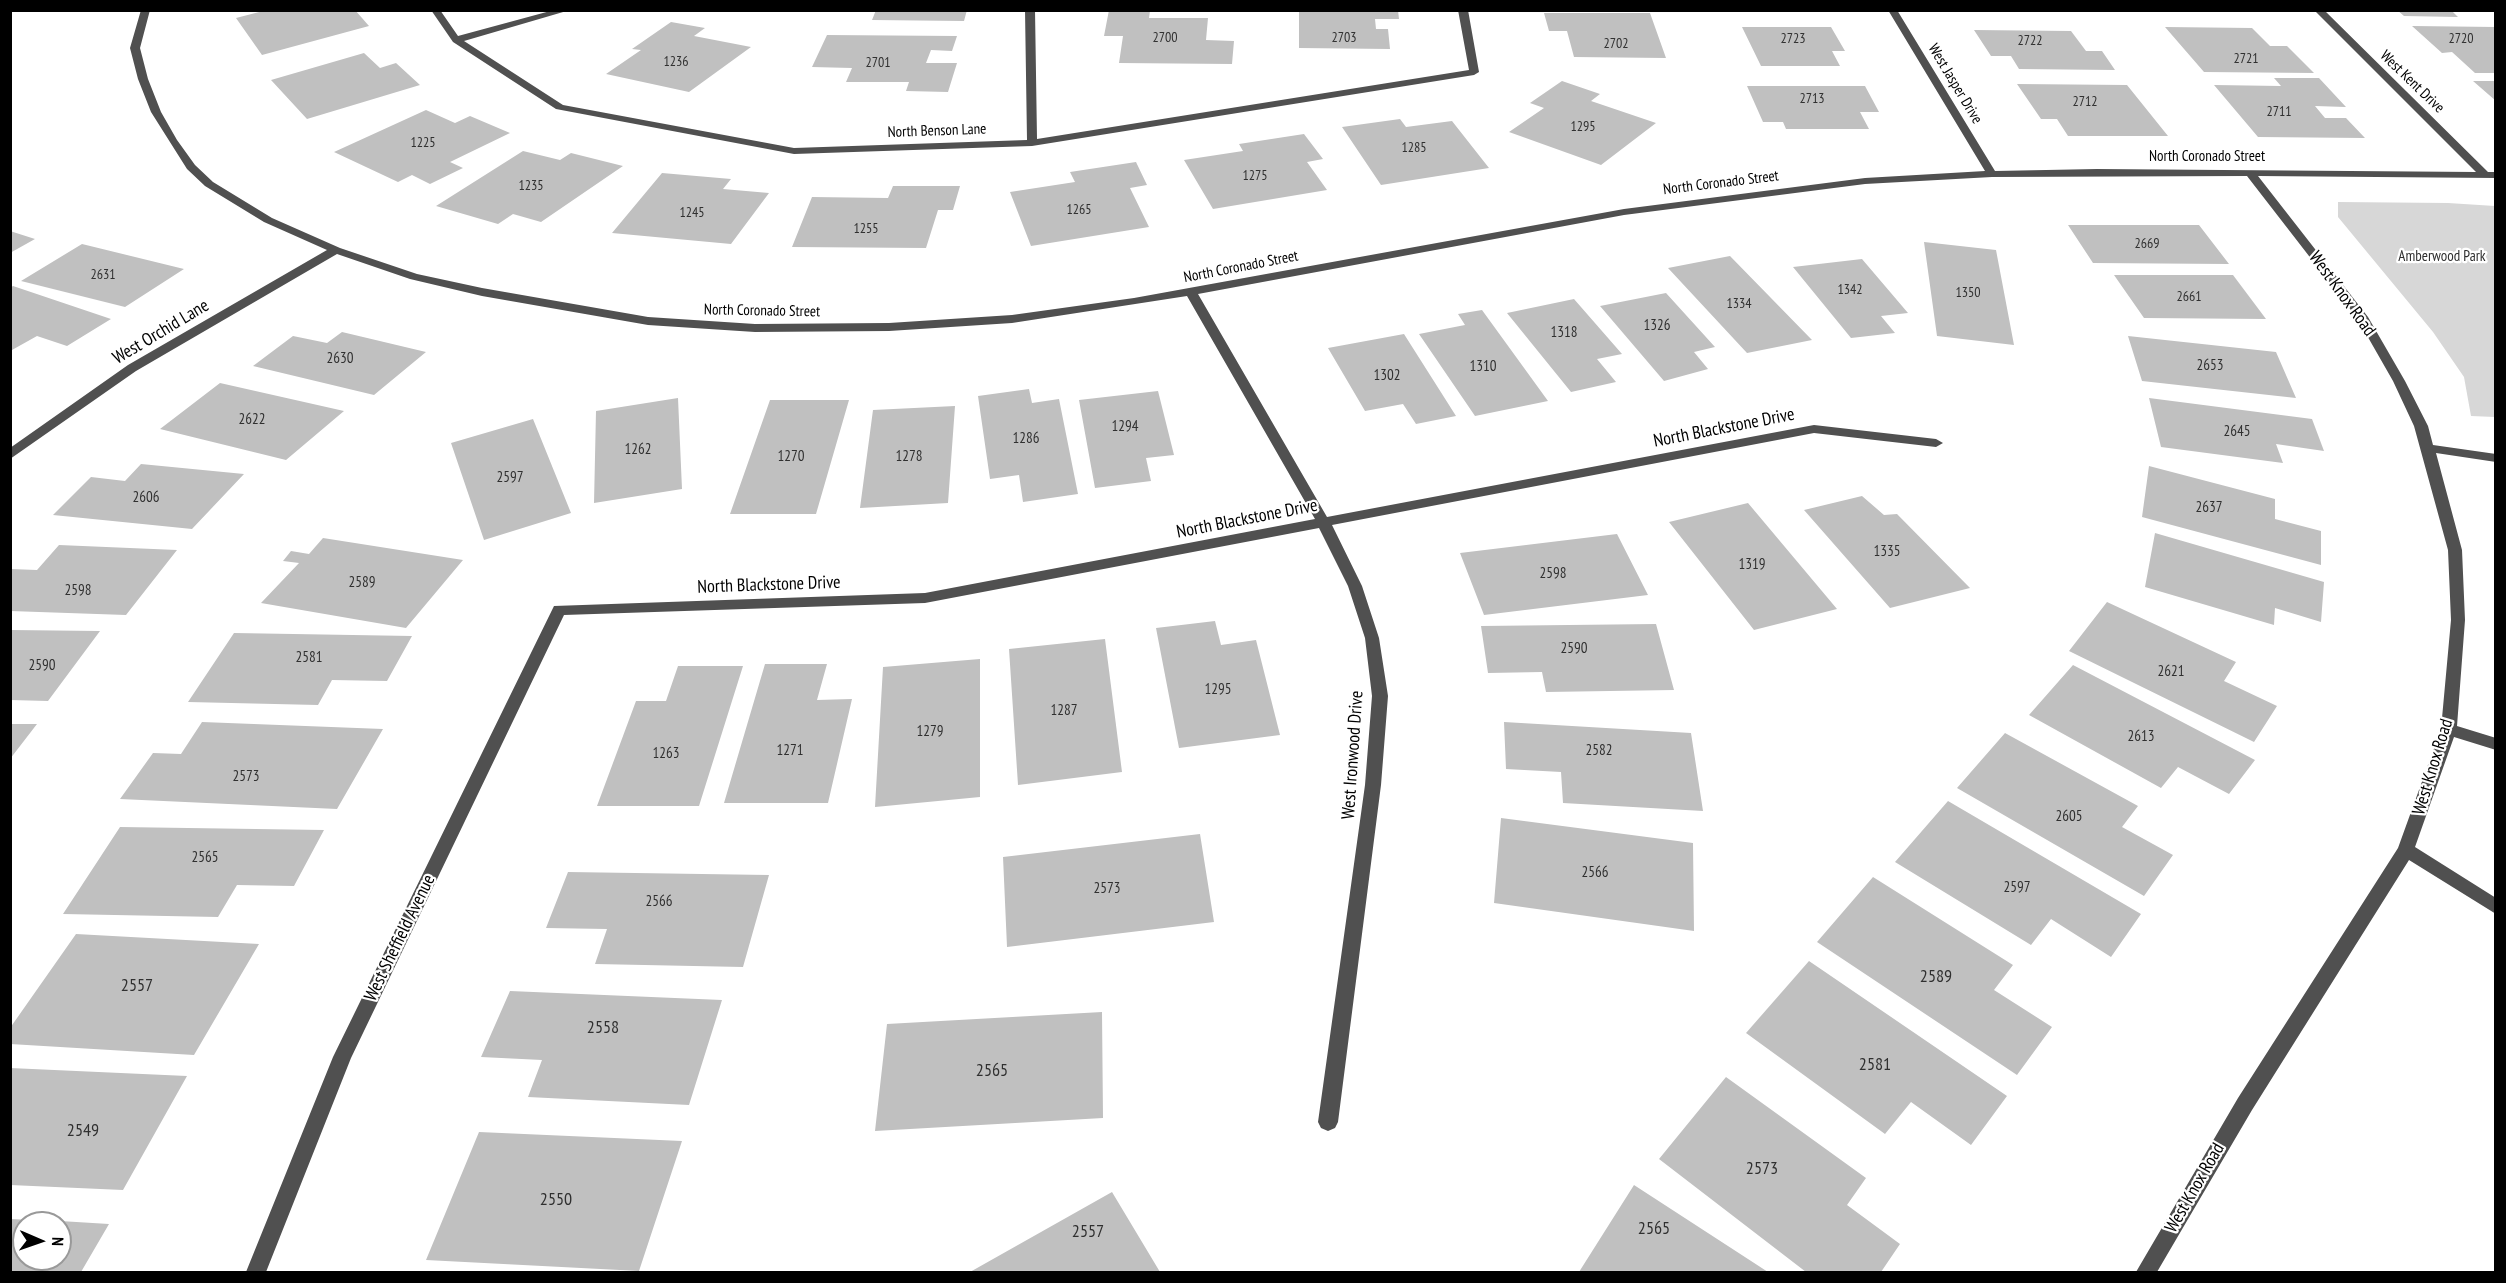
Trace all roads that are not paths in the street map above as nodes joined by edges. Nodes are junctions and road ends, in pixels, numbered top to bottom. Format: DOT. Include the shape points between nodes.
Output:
graph roads {
  1 [pos="146,10"];
  2 [pos="435,10"];
  3 [pos="566,10"];
  4 [pos="1030,10"];
  5 [pos="1463,10"];
  6 [pos="1892,10"];
  7 [pos="2318,10"];
  8 [pos="456,40"];
  9 [pos="1032,143"];
  10 [pos="2250,172"];
  11 [pos="1992,174"];
  12 [pos="2490,175"];
  13 [pos="336,250"];
  14 [pos="1190,291"];
  15 [pos="1936,443"];
  16 [pos="2428,448"];
  17 [pos="10,455"];
  18 [pos="2496,458"];
  19 [pos="1324,522"];
  20 [pos="559,610"];
  21 [pos="2449,729"];
  22 [pos="2496,744"];
  23 [pos="2406,850"];
  24 [pos="2496,907"];
  25 [pos="1328,1122"];
  26 [pos="256,1272"];
  27 [pos="2146,1272"];
  1 -- 13 [label="street, North Coronado Street" via="135,48 143,79 156,112 191,167 208,184 268,220"];
  2 -- 8 [label="street, North Benson Lane"];
  3 -- 8 [label="street"];
  4 -- 9 [label="street"];
  5 -- 9 [label="street, North Benson Lane" via="1474,72"];
  6 -- 11 [label="street, West Jasper Drive"];
  7 -- 12 [label="street, West Kent Drive"];
  8 -- 9 [label="street, North Benson Lane" via="560,106 794,151"];
  10 -- 11 [label="street, North Coronado Street"];
  10 -- 12 [label="street, North Coronado Street"];
  10 -- 16 [label="street, West Knox Road" via="2362,317 2400,381"];
  11 -- 14 [label="street, North Coronado Street" via="1865,181 1695,201"];
  13 -- 14 [label="street, North Coronado Street" via="414,277 482,292 648,321 756,328 889,327 1012,319"];
  13 -- 17 [label="street, West Orchid Lane" via="132,368"];
  14 -- 19 [label="street, West Ironwood Drive"];
  15 -- 19 [label="street, North Blackstone Drive" via="1814,429"];
  16 -- 18 [label="street"];
  16 -- 21 [label="street, West Knox Road" via="2455,550 2458,620"];
  19 -- 20 [label="street, North Blackstone Drive" via="925,598"];
  19 -- 25 [label="street, West Ironwood Drive" via="1355,586 1372,638 1380,696 1373,785"];
  20 -- 26 [label="street, West Sheffield Avenue" via="342,1057"];
  21 -- 22 [label="street"];
  21 -- 23 [label="street, West Knox Road"];
  23 -- 24 [label="street"];
  23 -- 27 [label="street, West Knox Road" via="2245,1104"];
}
